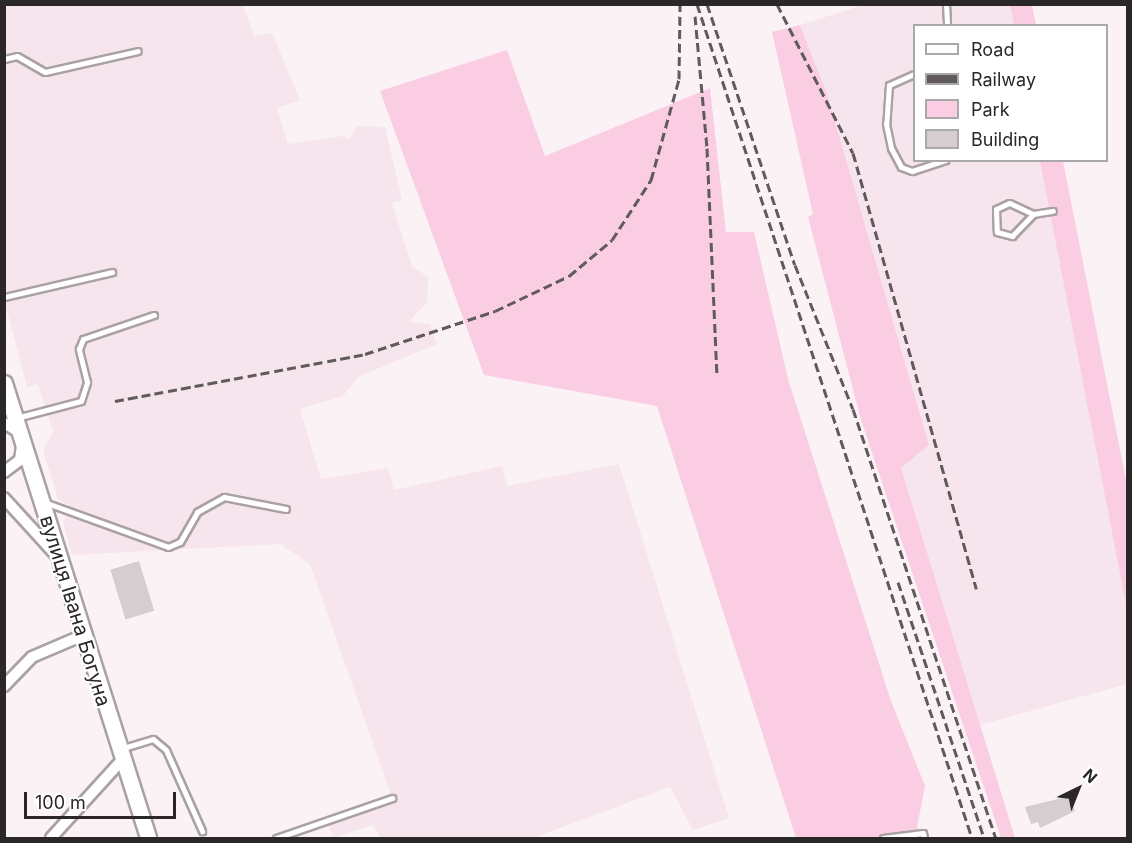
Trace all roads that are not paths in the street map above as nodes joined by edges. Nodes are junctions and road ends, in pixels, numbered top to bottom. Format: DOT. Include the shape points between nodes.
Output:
graph roads {
  1 [pos="946,4"];
  2 [pos="947,24"];
  3 [pos="138,51"];
  4 [pos="4,59"];
  5 [pos="913,75"];
  6 [pos="939,162"];
  7 [pos="1053,211"];
  8 [pos="1033,214"];
  9 [pos="112,272"];
  10 [pos="4,297"];
  11 [pos="154,315"];
  12 [pos="5,391"];
  13 [pos="15,429"];
  14 [pos="4,472"];
  15 [pos="4,498"];
  16 [pos="40,500"];
  17 [pos="286,510"];
  18 [pos="57,556"];
  19 [pos="81,636"];
  20 [pos="4,686"];
  21 [pos="120,755"];
  22 [pos="392,798"];
  23 [pos="202,831"];
  24 [pos="51,838"];
  25 [pos="148,838"];
  26 [pos="276,838"];
  27 [pos="883,838"];
  28 [pos="924,838"];
  1 -- 2 [label="lane"];
  3 -- 4 [label="lane" via="45,72 17,56"];
  5 -- 6 [label="lane" via="889,86 886,124 891,148 901,167 912,171"];
  7 -- 8 [label="lane"];
  8 -- 8 [label="lane" via="1019,232 1004,237 997,232 996,209 1009,203"];
  9 -- 10 [label="lane"];
  11 -- 13 [label="lane" via="83,339 79,349 87,382 81,401"];
  12 -- 13 [label="street, вулиця Івана Богуна"];
  13 -- 14 [label="street" via="20,460"];
  13 -- 16 [label="street, вулиця Івана Богуна"];
  15 -- 18 [label="street"];
  16 -- 17 [label="lane" via="168,547 180,542 197,512 224,497"];
  16 -- 18 [label="street, вулиця Івана Богуна"];
  18 -- 19 [label="street, вулиця Івана Богуна"];
  19 -- 20 [label="street" via="32,657"];
  19 -- 21 [label="street, вулиця Івана Богуна"];
  21 -- 23 [label="lane" via="153,739 166,750"];
  21 -- 24 [label="street"];
  21 -- 25 [label="street, вулиця Івана Богуна"];
  22 -- 26 [label="lane"];
  27 -- 28 [label="lane" via="922,832"];
}
